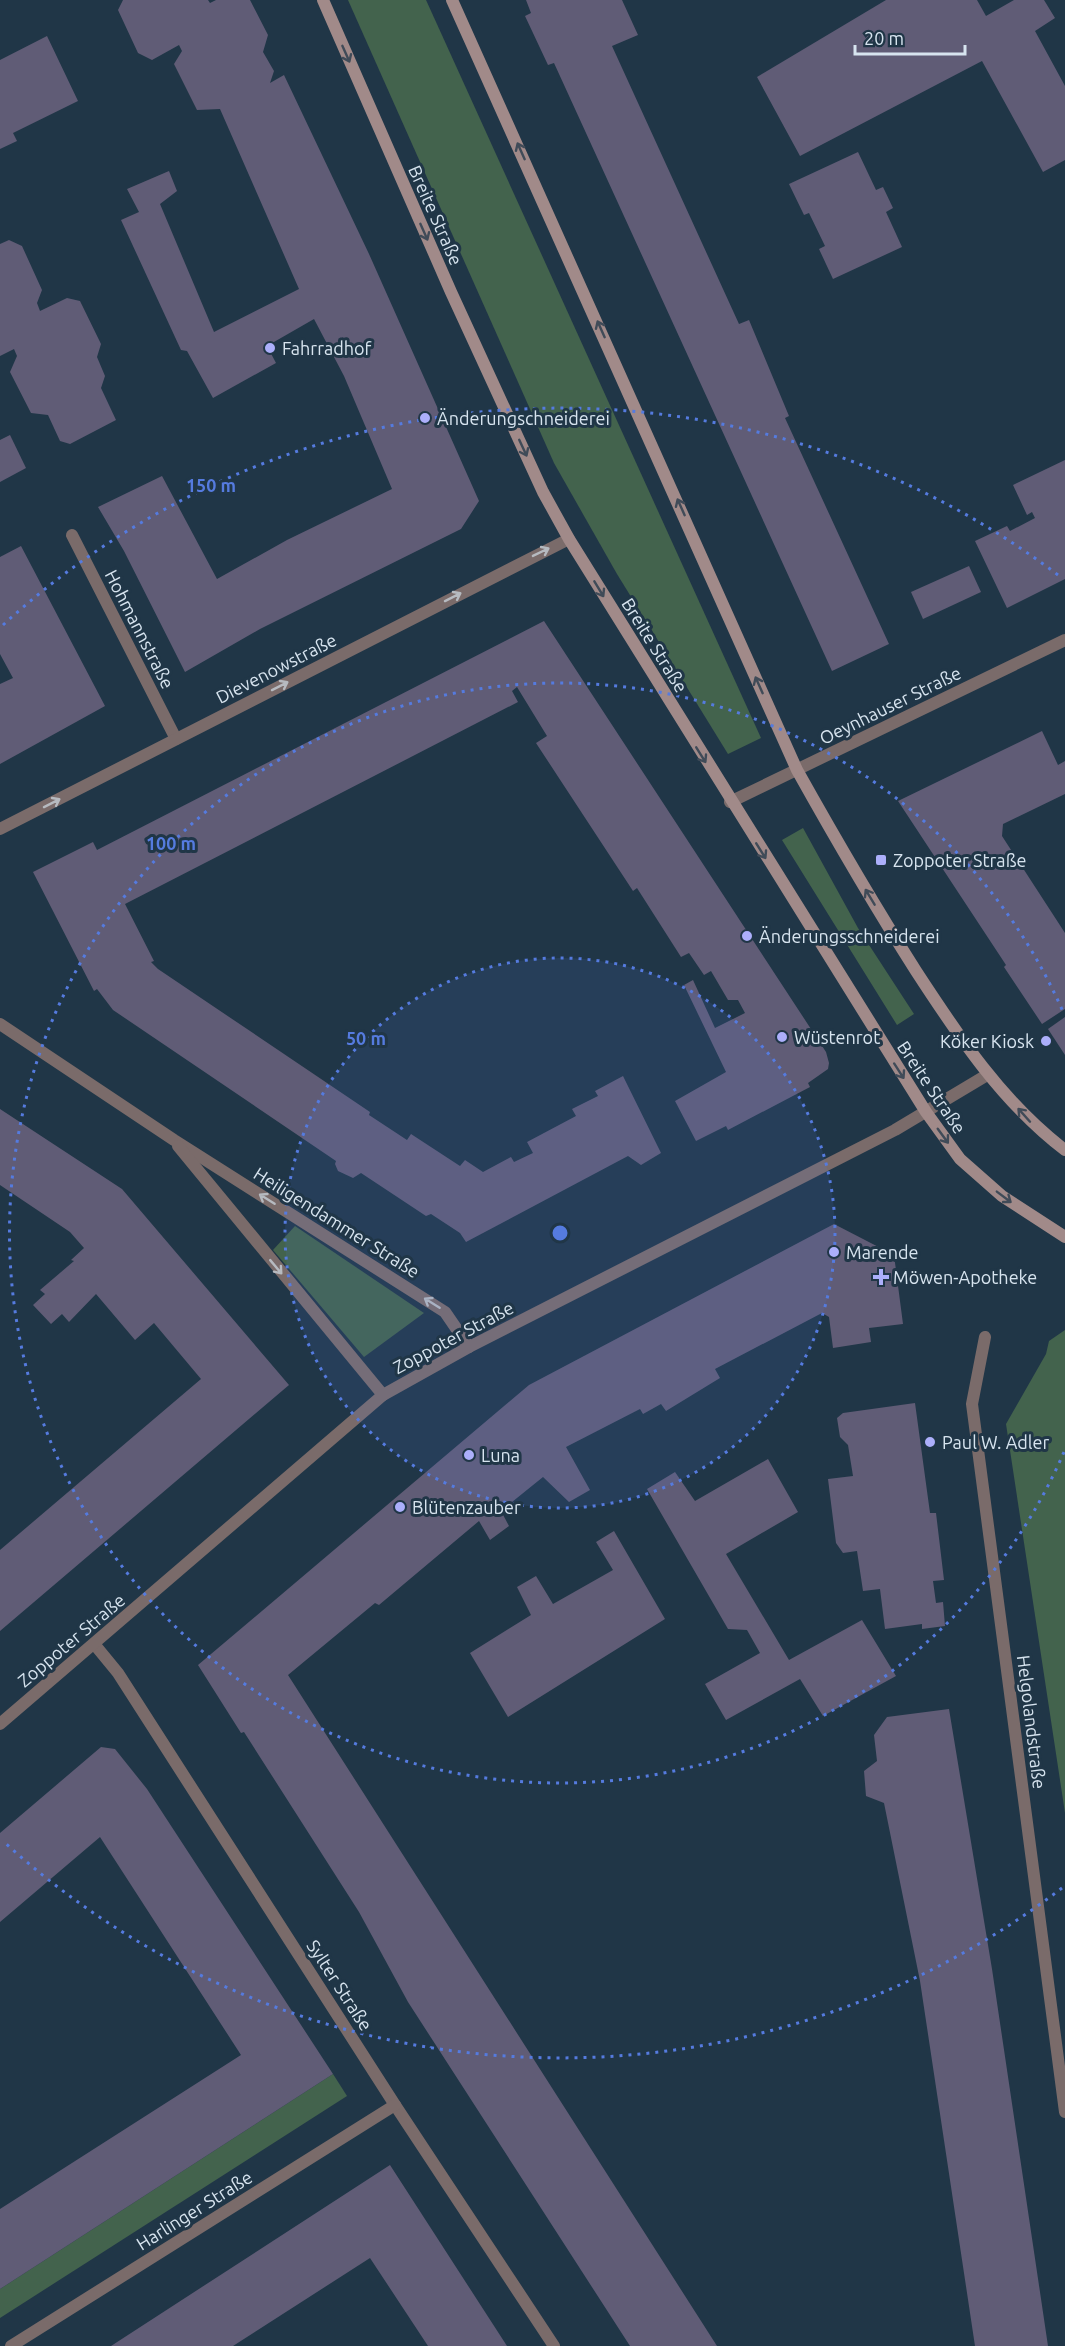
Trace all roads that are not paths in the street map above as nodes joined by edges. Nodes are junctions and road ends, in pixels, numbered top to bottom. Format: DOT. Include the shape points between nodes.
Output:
graph roads {
  1 [pos="323,0"];
  2 [pos="452,0"];
  3 [pos="72,535"];
  4 [pos="569,539"];
  5 [pos="1065,640"];
  6 [pos="176,739"];
  7 [pos="797,770"];
  8 [pos="730,802"];
  9 [pos="0,830"];
  10 [pos="0,1024"];
  11 [pos="987,1075"];
  12 [pos="926,1112"];
  13 [pos="174,1140"];
  14 [pos="1065,1150"];
  15 [pos="1065,1237"];
  16 [pos="985,1337"];
  17 [pos="469,1347"];
  18 [pos="383,1395"];
  19 [pos="95,1645"];
  20 [pos="0,1724"];
  21 [pos="395,2106"];
  22 [pos="1065,2112"];
  23 [pos="11,2346"];
  24 [pos="554,2346"];
  1 -- 4 [label="main road, Breite Straße, one-way" via="451,292 543,492"];
  7 -- 2 [label="main road, one-way"];
  3 -- 6 [label="street, Hohmannstraße"];
  6 -- 4 [label="street, Dievenowstraße, one-way"];
  4 -- 8 [label="main road, Breite Straße, one-way"];
  5 -- 7 [label="street, Oeynhauser Straße"];
  9 -- 6 [label="street, Dievenowstraße, one-way"];
  7 -- 8 [label="street, Oeynhauser Straße"];
  11 -- 7 [label="main road, one-way" via="884,921"];
  8 -- 12 [label="main road, Breite Straße, one-way"];
  10 -- 13 [label="street, Heiligendammer Straße"];
  11 -- 12 [label="street, Zoppoter Straße"];
  14 -- 11 [label="main road, one-way" via="1033,1126"];
  12 -- 15 [label="main road, Breite Straße, one-way" via="960,1159 1002,1196"];
  12 -- 17 [label="street, Zoppoter Straße"];
  17 -- 13 [label="street, Heiligendammer Straße, one-way" via="445,1312"];
  13 -- 18 [label="street, Heiligendammer Straße, one-way"];
  16 -- 22 [label="street, Helgolandstraße" via="972,1404"];
  17 -- 18 [label="street, Zoppoter Straße"];
  18 -- 19 [label="street, Zoppoter Straße"];
  19 -- 20 [label="street, Zoppoter Straße"];
  19 -- 21 [label="street, Sylter Straße" via="118,1673"];
  21 -- 23 [label="street, Harlinger Straße"];
  21 -- 24 [label="street, Sylter Straße"];
}
